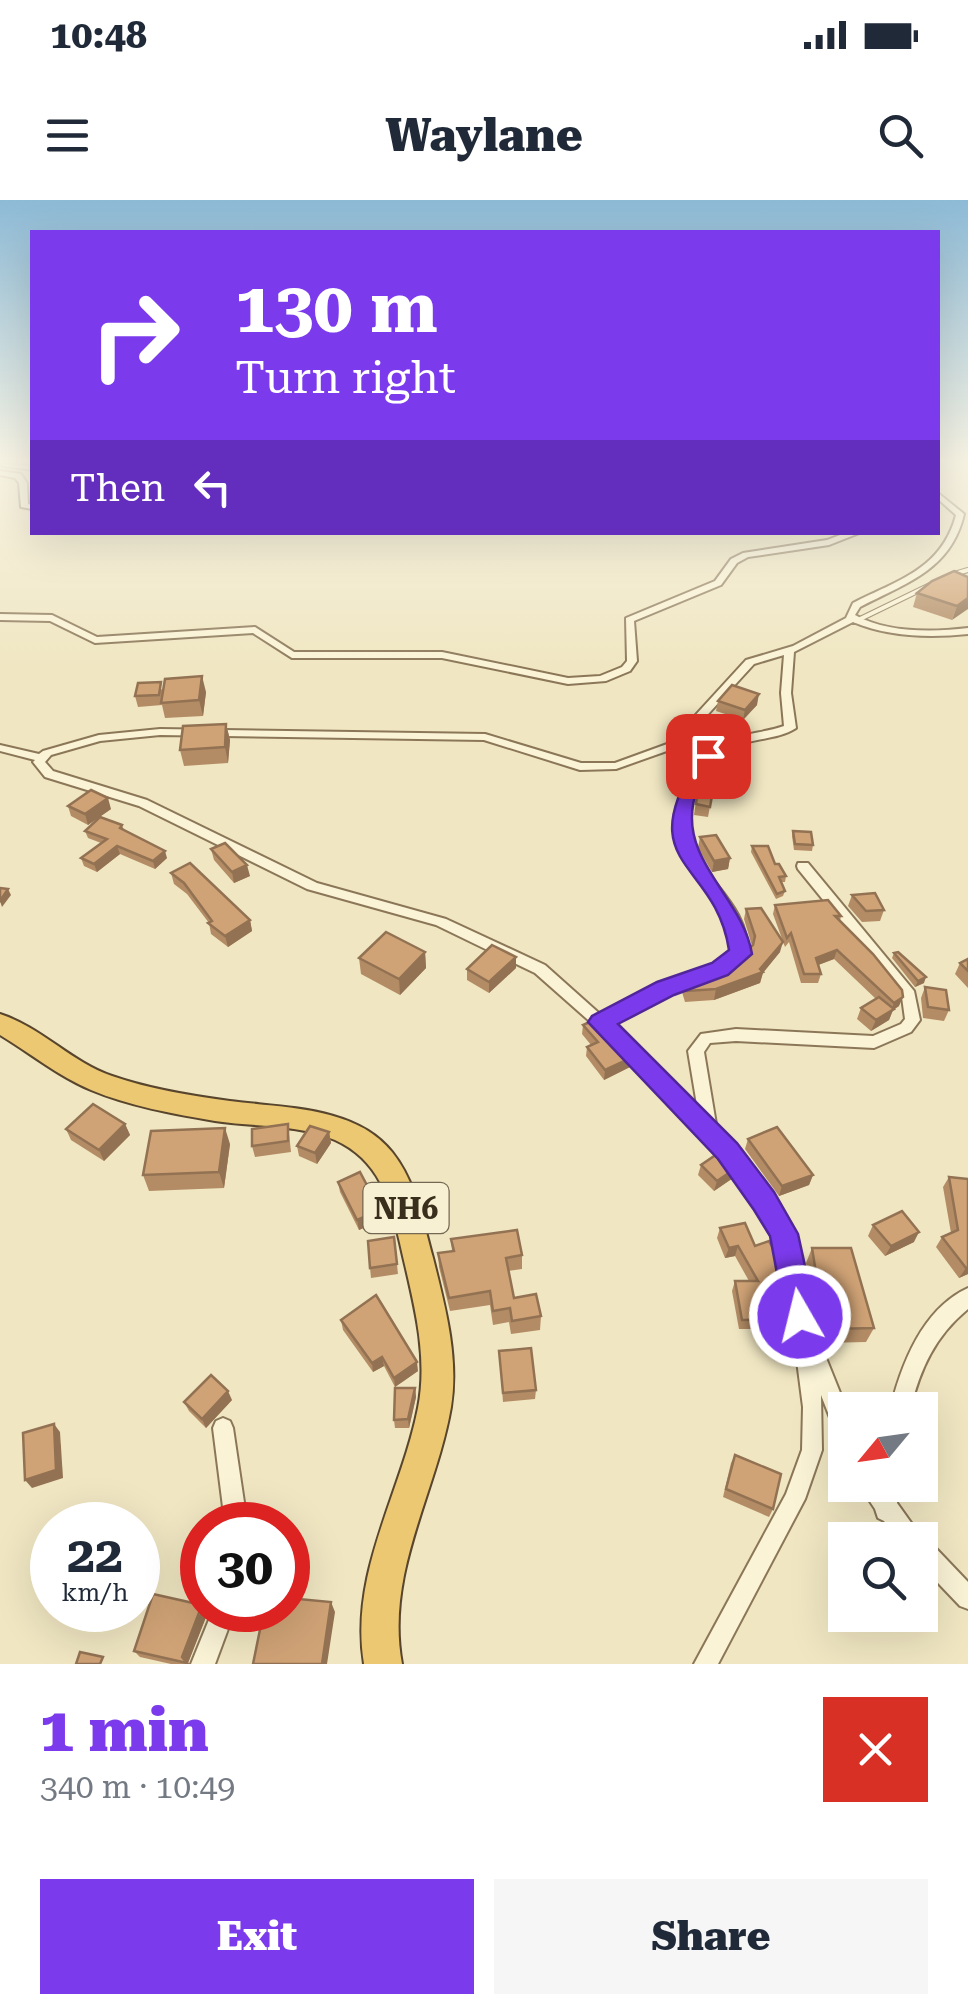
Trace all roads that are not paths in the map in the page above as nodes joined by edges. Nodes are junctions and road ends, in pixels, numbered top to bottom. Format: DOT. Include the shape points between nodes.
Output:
graph roads {
  1 [pos="955,532"];
  2 [pos="849,535"];
  3 [pos="968,570"];
  4 [pos="0,618"];
  5 [pos="853,620"];
  6 [pos="968,631"];
  7 [pos="790,650"];
  8 [pos="0,748"];
  9 [pos="40,758"];
  10 [pos="803,866"];
  11 [pos="600,1022"];
  12 [pos="0,1023"];
  13 [pos="709,1133"];
  14 [pos="968,1298"];
  15 [pos="800,1316"];
  16 [pos="830,1392"];
  17 [pos="904,1392"];
  18 [pos="223,1428"];
  19 [pos="234,1502"];
  20 [pos="881,1502"];
  21 [pos="887,1502"];
  22 [pos="886,1510"];
  23 [pos="896,1522"];
  24 [pos="938,1567"];
  25 [pos="968,1598"];
  26 [pos="215,1632"];
  27 [pos="203,1664"];
  28 [pos="383,1664"];
  29 [pos="706,1664"];
  1 -- 5 [label="street" via="928,567 856,605"];
  2 -- 4 [label="street" via="740,558 718,583 629,620 632,661 590,681 442,654 292,655 254,630 95,640 52,618"];
  3 -- 5 [label="lane"];
  5 -- 6 [label="street" via="934,633"];
  5 -- 7 [label="street"];
  7 -- 9 [label="street" via="745,666 674,745 616,766 580,767 504,740 469,736 136,732"];
  7 -- 11 [label="street" via="790,728 733,742 708,756 683,802 683,845 737,929 741,954"];
  8 -- 9 [label="street"];
  9 -- 11 [label="street" via="49,774 144,803 312,886 441,922 491,944 540,969"];
  10 -- 13 [label="street" via="910,996 913,1020 874,1042 706,1038 696,1050"];
  11 -- 13 [label="street"];
  12 -- 28 [label="highway, NH6" via="106,1086 340,1128 369,1146 390,1172 405,1203 436,1326 436,1402 384,1584"];
  13 -- 15 [label="street" via="784,1234"];
  14 -- 17 [label="street" via="922,1342"];
  15 -- 16 [label="street"];
  15 -- 29 [label="street" via="813,1407 806,1473"];
  18 -- 19 [label="street"];
  20 -- 22 [label="street"];
  21 -- 22 [label="street"];
  22 -- 23 [label="street"];
  24 -- 25 [label="street"];
  26 -- 27 [label="street"];
}
